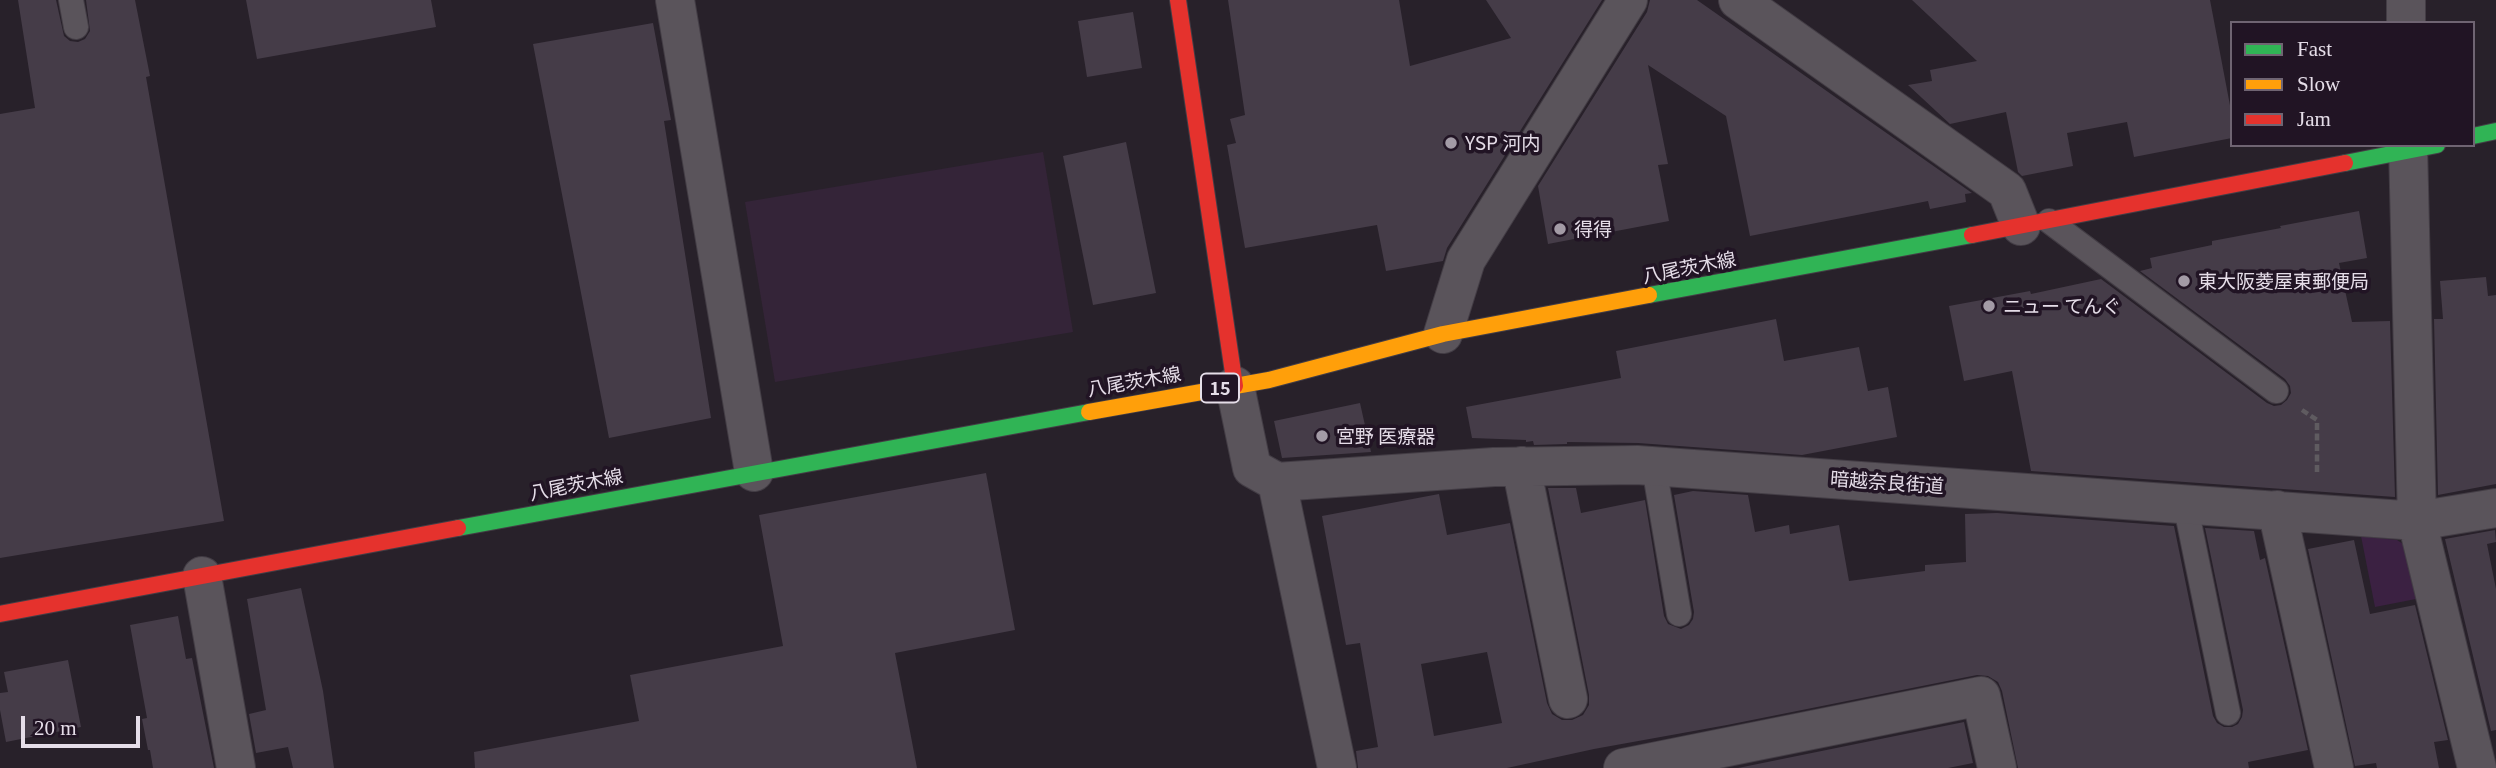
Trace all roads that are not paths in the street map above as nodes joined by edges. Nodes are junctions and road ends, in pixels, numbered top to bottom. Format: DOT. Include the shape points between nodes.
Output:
graph roads {
  1 [pos="71,0"];
  2 [pos="675,0"];
  3 [pos="1178,0"];
  4 [pos="1628,0"];
  5 [pos="1738,0"];
  6 [pos="2406,0"];
  7 [pos="2406,21"];
  8 [pos="76,27"];
  9 [pos="2496,131"];
  10 [pos="2475,136"];
  11 [pos="2418,147"];
  12 [pos="2035,223"];
  13 [pos="1443,334"];
  14 [pos="1235,386"];
  15 [pos="2276,391"];
  16 [pos="1521,466"];
  17 [pos="1654,467"];
  18 [pos="754,472"];
  19 [pos="1277,482"];
  20 [pos="2185,503"];
  21 [pos="2496,508"];
  22 [pos="2277,509"];
  23 [pos="2417,521"];
  24 [pos="202,576"];
  25 [pos="0,614"];
  26 [pos="1679,614"];
  27 [pos="1567,699"];
  28 [pos="2228,713"];
  29 [pos="236,768"];
  30 [pos="1337,768"];
  31 [pos="1623,768"];
  32 [pos="1997,768"];
  33 [pos="2334,768"];
  34 [pos="2477,768"];
  1 -- 8 [label="lane"];
  2 -- 18 [label="street"];
  3 -- 14 [label="main road"];
  4 -- 13 [label="street" via="1466,260"];
  5 -- 12 [label="street" via="2007,191"];
  6 -- 7 [label="street"];
  9 -- 10 [label="main road"];
  11 -- 12 [label="main road, 八尾茨木線 / 15"];
  11 -- 23 [label="street"];
  12 -- 13 [label="main road, 八尾茨木線 / 15"];
  12 -- 15 [label="lane"];
  13 -- 14 [label="main road, 八尾茨木線 / 15"];
  14 -- 18 [label="main road, 八尾茨木線 / 15"];
  14 -- 19 [label="street" via="1252,468"];
  16 -- 17 [label="street, 暗越奈良街道"];
  16 -- 19 [label="street, 暗越奈良街道"];
  16 -- 27 [label="street"];
  17 -- 20 [label="street, 暗越奈良街道"];
  17 -- 26 [label="lane"];
  18 -- 24 [label="main road, 八尾茨木線 / 15"];
  19 -- 30 [label="street"];
  20 -- 22 [label="street, 暗越奈良街道"];
  20 -- 28 [label="lane"];
  21 -- 23 [label="street, 暗越奈良街道"];
  22 -- 23 [label="street, 暗越奈良街道"];
  22 -- 33 [label="street"];
  23 -- 34 [label="street"];
  24 -- 25 [label="main road, 八尾茨木線 / 15"];
  24 -- 29 [label="street"];
  31 -- 32 [label="street" via="1981,696"];
}
